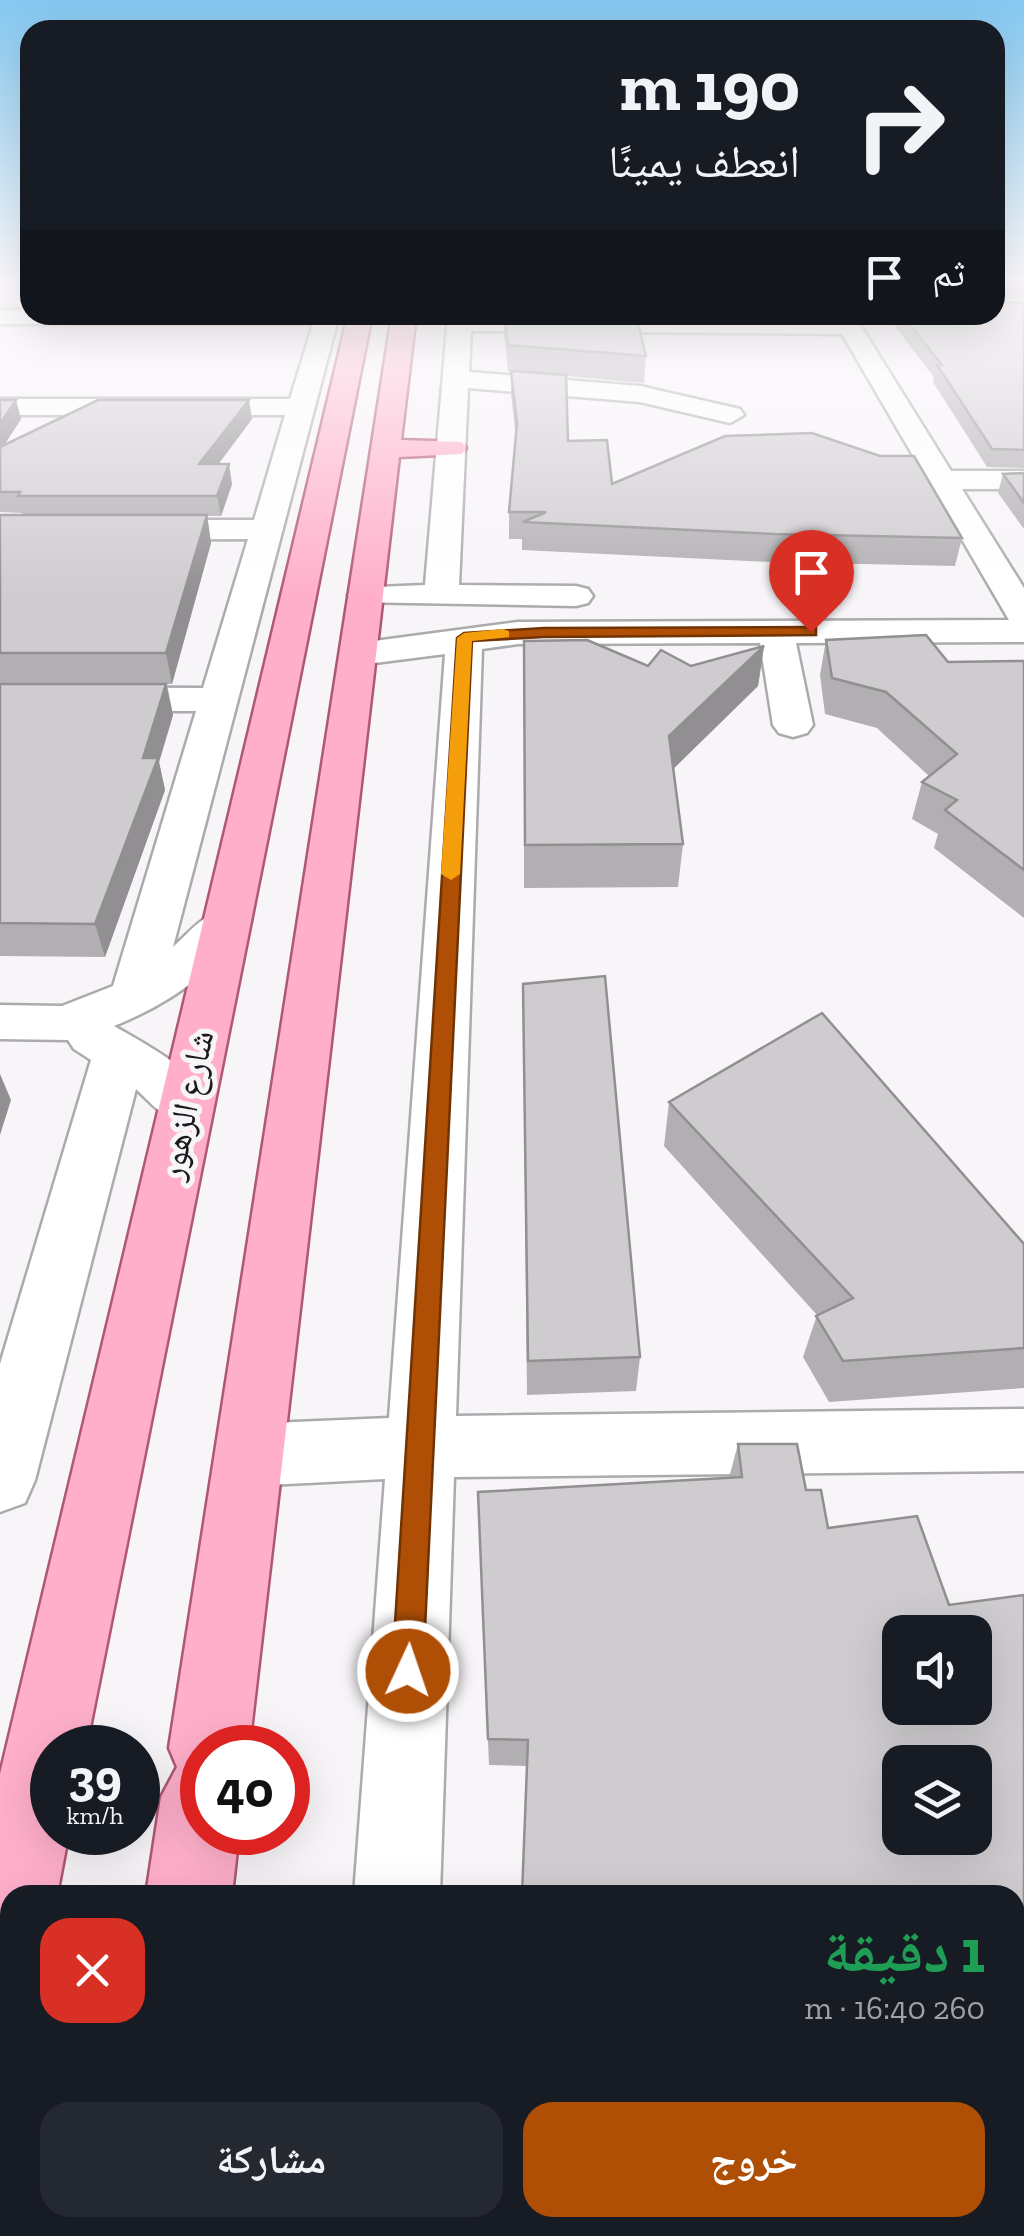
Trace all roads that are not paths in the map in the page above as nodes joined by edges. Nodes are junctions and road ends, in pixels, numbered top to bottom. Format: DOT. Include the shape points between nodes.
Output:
graph roads {
  1 [pos="320,386"];
  2 [pos="395,386"];
  3 [pos="457,386"];
  4 [pos="553,386"];
  5 [pos="885,386"];
  6 [pos="0,407"];
  7 [pos="730,415"];
  8 [pos="307,434"];
  9 [pos="452,448"];
  10 [pos="388,449"];
  11 [pos="942,480"];
  12 [pos="1024,480"];
  13 [pos="267,528"];
  14 [pos="0,530"];
  15 [pos="365,595"];
  16 [pos="599,596"];
  17 [pos="974,598"];
  18 [pos="1021,611"];
  19 [pos="453,616"];
  20 [pos="776,632"];
  21 [pos="359,654"];
  22 [pos="0,699"];
  23 [pos="219,700"];
  24 [pos="793,725"];
  25 [pos="224,924"];
  26 [pos="136,994"];
  27 [pos="0,1022"];
  28 [pos="67,1023"];
  29 [pos="120,1051"];
  30 [pos="186,1105"];
  31 [pos="1024,1440"];
  32 [pos="418,1447"];
  33 [pos="250,1455"];
  34 [pos="0,1480"];
  35 [pos="212,1725"];
  36 [pos="194,1855"];
  37 [pos="16,1885"];
  38 [pos="190,1885"];
  39 [pos="397,1885"];
  1 -- 8 [label="main road, شارع الزهور"];
  2 -- 10 [label="main road"];
  3 -- 9 [label="street"];
  4 -- 7 [label="street" via="640,394"];
  5 -- 11 [label="street"];
  6 -- 8 [label="street"];
  8 -- 13 [label="street"];
  8 -- 25 [label="main road, شارع الزهور"];
  9 -- 10 [label="main road"];
  9 -- 19 [label="street"];
  10 -- 15 [label="main road"];
  11 -- 12 [label="street"];
  11 -- 18 [label="street"];
  13 -- 14 [label="street"];
  13 -- 23 [label="street"];
  15 -- 19 [label="street"];
  15 -- 21 [label="main road"];
  16 -- 19 [label="street"];
  17 -- 18 [label="street"];
  18 -- 20 [label="street"];
  19 -- 20 [label="street" via="544,632"];
  19 -- 21 [label="street"];
  19 -- 32 [label="street"];
  20 -- 24 [label="street"];
  21 -- 33 [label="main road"];
  22 -- 23 [label="street"];
  23 -- 26 [label="street"];
  25 -- 26 [label="street" via="188,964"];
  25 -- 30 [label="main road, شارع الزهور"];
  26 -- 28 [label="street"];
  27 -- 28 [label="street"];
  28 -- 29 [label="street"];
  29 -- 30 [label="street"];
  29 -- 34 [label="street"];
  30 -- 37 [label="main road, شارع الزهور"];
  31 -- 32 [label="street"];
  32 -- 33 [label="street"];
  32 -- 39 [label="street"];
  33 -- 35 [label="main road"];
  36 -- 38 [label="main road"];
}
